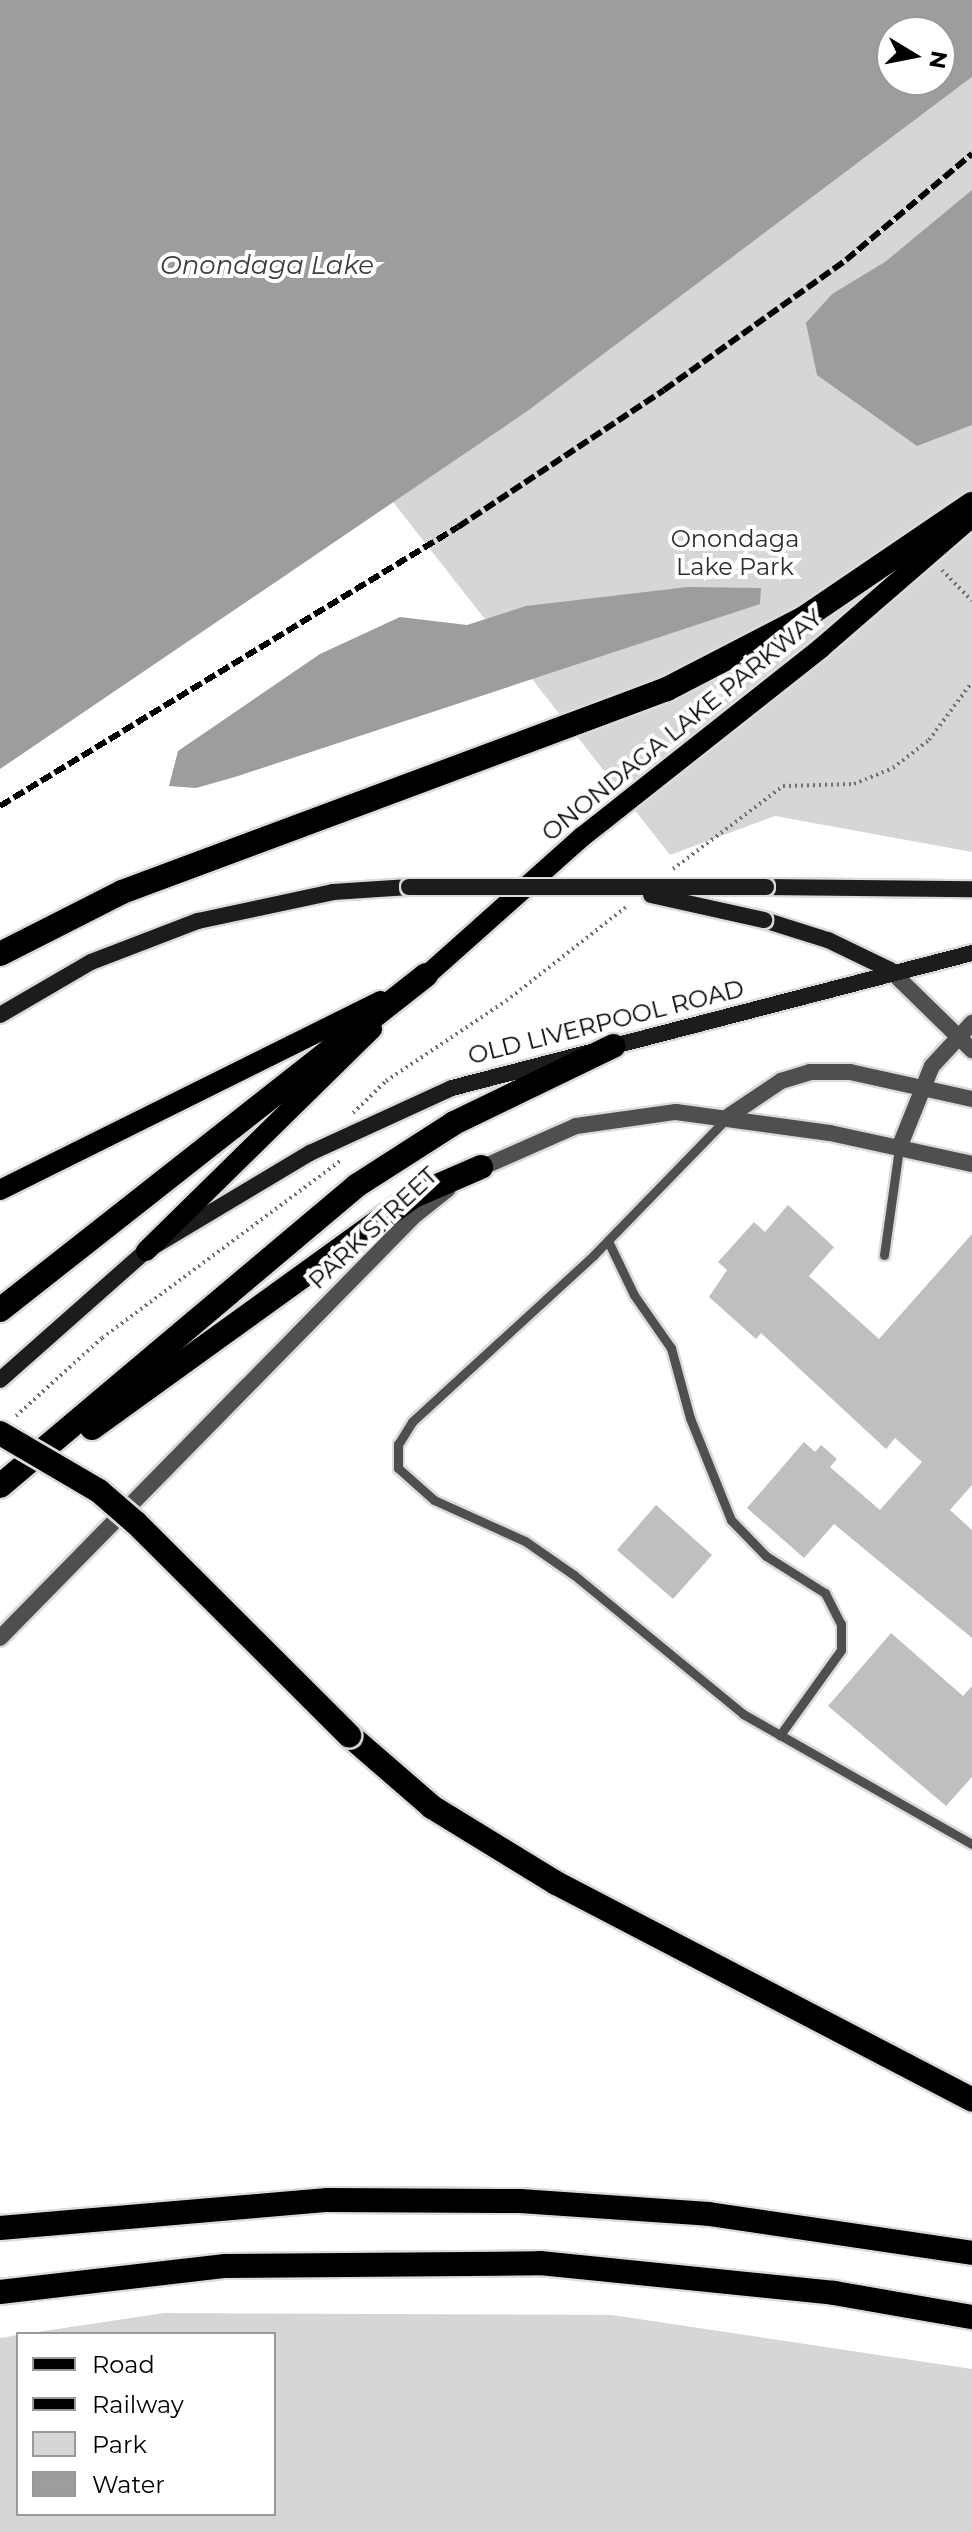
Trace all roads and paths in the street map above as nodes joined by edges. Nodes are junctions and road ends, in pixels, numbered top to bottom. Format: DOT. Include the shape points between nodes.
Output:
graph roads {
  1 [pos="972,504"];
  2 [pos="972,517"];
  3 [pos="929,557"];
  4 [pos="972,601"];
  5 [pos="972,682"];
  6 [pos="663,877"];
  7 [pos="972,889"];
  8 [pos="626,896"];
  9 [pos="972,953"];
  10 [pos="0,954"];
  11 [pos="890,970"];
  12 [pos="426,975"];
  13 [pos="0,1015"];
  14 [pos="972,1023"];
  15 [pos="959,1035"];
  16 [pos="613,1046"];
  17 [pos="972,1050"];
  18 [pos="923,1088"];
  19 [pos="972,1099"];
  20 [pos="729,1116"];
  21 [pos="350,1134"];
  22 [pos="899,1148"];
  23 [pos="972,1164"];
  24 [pos="481,1167"];
  25 [pos="0,1190"];
  26 [pos="608,1241"];
  27 [pos="146,1251"];
  28 [pos="884,1255"];
  29 [pos="0,1310"];
  30 [pos="0,1380"];
  31 [pos="5,1427"];
  32 [pos="0,1488"];
  33 [pos="0,1638"];
  34 [pos="780,1735"];
  35 [pos="972,1844"];
  36 [pos="972,2100"];
  37 [pos="0,2228"];
  38 [pos="972,2253"];
  39 [pos="0,2292"];
  40 [pos="972,2317"];
  1 -- 10 [label="highway" via="804,618 667,689 122,892"];
  2 -- 3 [label="main road, ONONDAGA LAKE PARKWAY"];
  3 -- 4 [label="path"];
  3 -- 12 [label="main road, ONONDAGA LAKE PARKWAY" via="582,837"];
  5 -- 6 [label="path" via="929,740 893,768 854,784 783,786"];
  7 -- 8 [label="main road, bridge" via="766,887"];
  8 -- 11 [label="main road, bridge" via="764,920 828,940"];
  8 -- 13 [label="main road, bridge" via="409,887 333,892 198,921 91,962"];
  8 -- 21 [label="path" via="506,1001 361,1100"];
  9 -- 11 [label="main road, OLD LIVERPOOL ROAD"];
  11 -- 15 [label="street"];
  11 -- 16 [label="main road, OLD LIVERPOOL ROAD"];
  12 -- 25 [label="main road" via="158,1116"];
  12 -- 27 [label="main road"];
  12 -- 29 [label="highway"];
  14 -- 15 [label="street"];
  15 -- 17 [label="street"];
  15 -- 18 [label="street" via="932,1066"];
  16 -- 21 [label="main road, OLD LIVERPOOL ROAD" via="477,1079"];
  16 -- 32 [label="highway" via="454,1123 356,1186"];
  18 -- 19 [label="street"];
  18 -- 20 [label="street" via="850,1072 810,1072 781,1081"];
  18 -- 22 [label="street"];
  20 -- 22 [label="street, PARK STREET"];
  20 -- 24 [label="street, PARK STREET" via="624,1115 576,1126"];
  20 -- 26 [label="lane"];
  21 -- 27 [label="main road, OLD LIVERPOOL ROAD"];
  21 -- 31 [label="path" via="335,1167 102,1338"];
  22 -- 23 [label="street, PARK STREET"];
  22 -- 28 [label="lane"];
  24 -- 32 [label="highway" via="414,1196 46,1463"];
  24 -- 33 [label="street, PARK STREET" via="414,1216"];
  26 -- 34 [label="lane" via="634,1295 671,1348 690,1418 731,1520 766,1556 825,1593 841,1624 841,1650"];
  26 -- 34 [label="lane" via="412,1422 398,1444 398,1468 434,1500 525,1541 574,1575 743,1714"];
  27 -- 30 [label="main road, OLD LIVERPOOL ROAD"];
  31 -- 36 [label="highway, bridge" via="127,1515 349,1735 432,1807 556,1883"];
  34 -- 35 [label="lane"];
  37 -- 38 [label="highway" via="328,2200 520,2201 709,2214"];
  39 -- 40 [label="highway" via="226,2266 540,2263 834,2293"];
}
